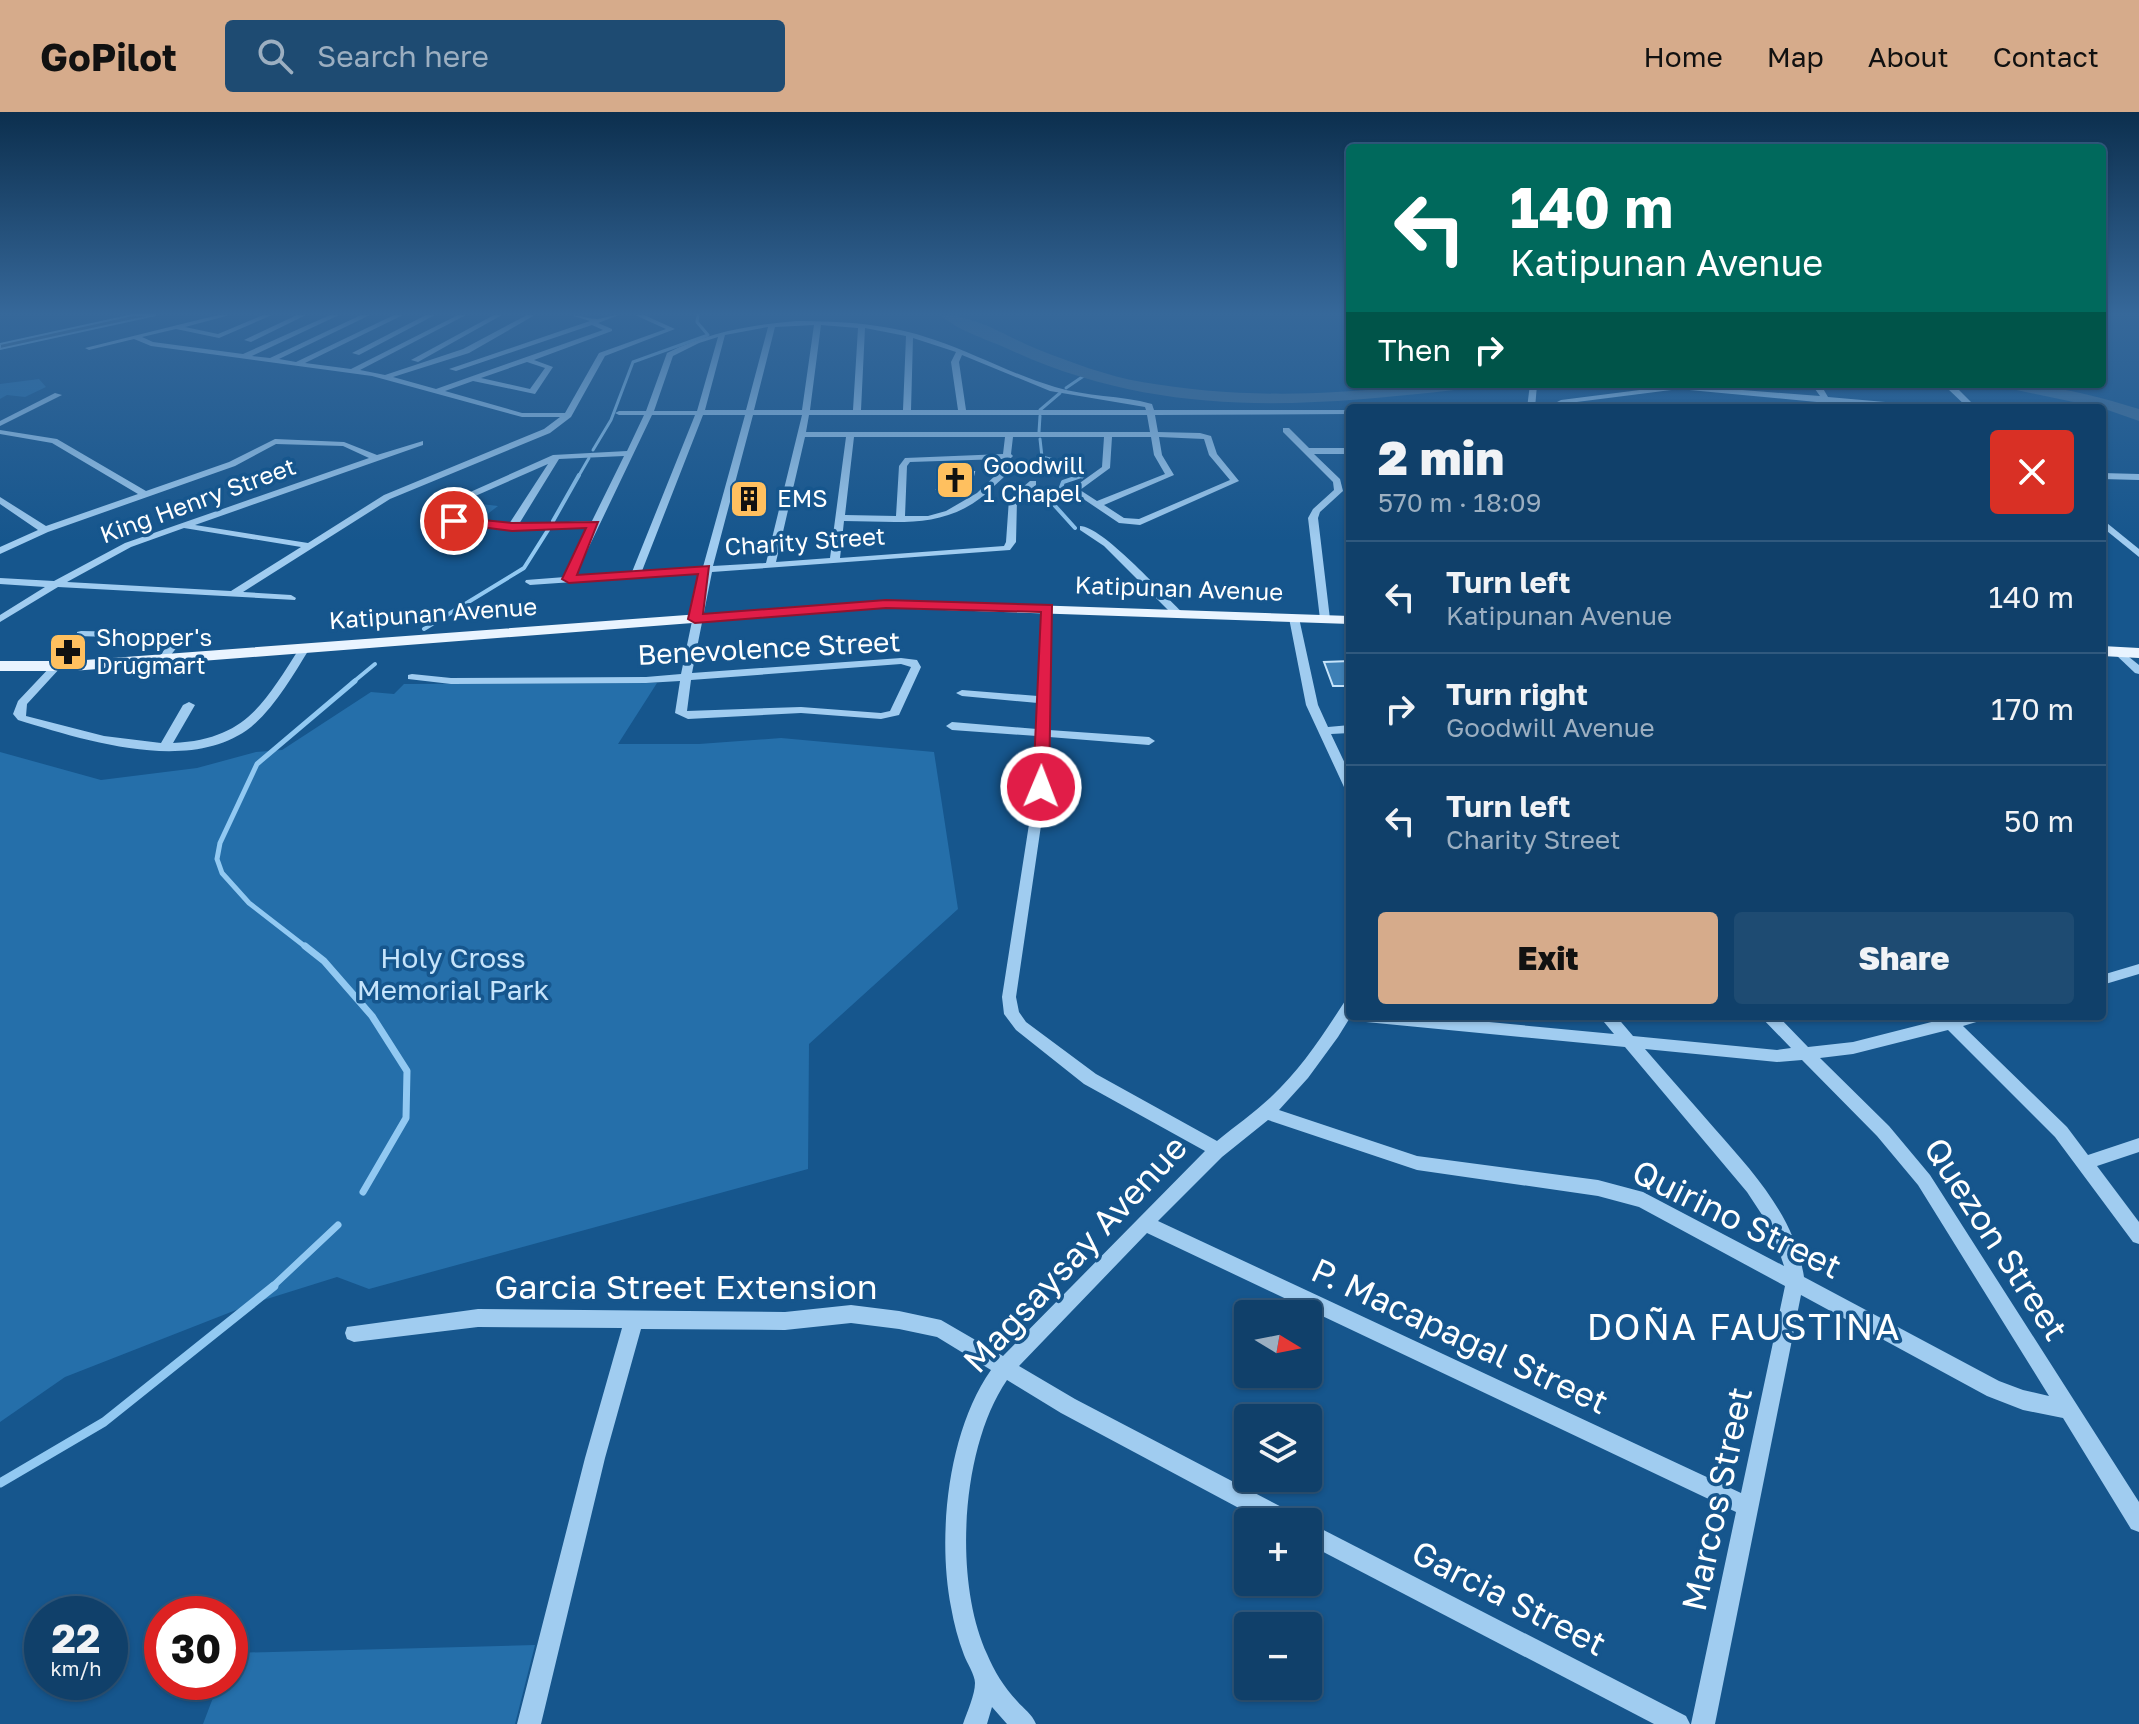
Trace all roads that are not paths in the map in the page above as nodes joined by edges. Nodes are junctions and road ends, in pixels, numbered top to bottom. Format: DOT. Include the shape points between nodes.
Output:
graph roads {
  1 [pos="430,390"];
  2 [pos="441,390"];
  3 [pos="582,390"];
  4 [pos="657,390"];
  5 [pos="706,390"];
  6 [pos="756,390"];
  7 [pos="809,390"];
  8 [pos="858,390"];
  9 [pos="908,390"];
  10 [pos="959,390"];
  11 [pos="1063,390"];
  12 [pos="1576,390"];
  13 [pos="1651,390"];
  14 [pos="1725,390"];
  15 [pos="1820,390"];
  16 [pos="436,392"];
  17 [pos="58,395"];
  18 [pos="1579,399"];
  19 [pos="1827,401"];
  20 [pos="1561,402"];
  21 [pos="1872,404"];
  22 [pos="907,412"];
  23 [pos="962,412"];
  24 [pos="1346,412"];
  25 [pos="619,413"];
  26 [pos="649,413"];
  27 [pos="700,413"];
  28 [pos="751,413"];
  29 [pos="806,413"];
  30 [pos="857,413"];
  31 [pos="1153,413"];
  32 [pos="568,415"];
  33 [pos="0,424"];
  34 [pos="1286,430"];
  35 [pos="0,432"];
  36 [pos="801,434"];
  37 [pos="850,435"];
  38 [pos="1009,435"];
  39 [pos="1108,435"];
  40 [pos="1155,435"];
  41 [pos="420,443"];
  42 [pos="1308,451"];
  43 [pos="1346,451"];
  44 [pos="628,453"];
  45 [pos="1009,456"];
  46 [pos="556,457"];
  47 [pos="376,458"];
  48 [pos="2106,476"];
  49 [pos="2139,477"];
  50 [pos="993,483"];
  51 [pos="1033,483"];
  52 [pos="1023,490"];
  53 [pos="144,494"];
  54 [pos="0,500"];
  55 [pos="1096,505"];
  56 [pos="840,518"];
  57 [pos="900,518"];
  58 [pos="593,524"];
  59 [pos="181,525"];
  60 [pos="2106,525"];
  61 [pos="512,527"];
  62 [pos="1083,528"];
  63 [pos="45,530"];
  64 [pos="309,546"];
  65 [pos="0,551"];
  66 [pos="2139,554"];
  67 [pos="835,560"];
  68 [pos="771,564"];
  69 [pos="705,569"];
  70 [pos="636,574"];
  71 [pos="569,579"];
  72 [pos="0,581"];
  73 [pos="530,582"];
  74 [pos="53,586"];
  75 [pos="232,595"];
  76 [pos="291,598"];
  77 [pos="1047,608"];
  78 [pos="1177,613"];
  79 [pos="1294,618"];
  80 [pos="0,619"];
  81 [pos="695,619"];
  82 [pos="1325,619"];
  83 [pos="1346,620"];
  84 [pos="81,634"];
  85 [pos="305,648"];
  86 [pos="2106,651"];
  87 [pos="2119,652"];
  88 [pos="2139,653"];
  89 [pos="162,659"];
  90 [pos="0,666"];
  91 [pos="56,667"];
  92 [pos="2139,671"];
  93 [pos="412,677"];
  94 [pos="685,677"];
  95 [pos="962,693"];
  96 [pos="1042,700"];
  97 [pos="189,705"];
  98 [pos="952,726"];
  99 [pos="1346,729"];
  100 [pos="1323,731"];
  101 [pos="1042,734"];
  102 [pos="1149,741"];
  103 [pos="165,746"];
  104 [pos="1346,779"];
  105 [pos="1041,787"];
  106 [pos="1038,805"];
  107 [pos="2139,969"];
  108 [pos="2106,979"];
  109 [pos="1346,1014"];
  110 [pos="1406,1020"];
  111 [pos="1610,1020"];
  112 [pos="1772,1020"];
  113 [pos="1965,1020"];
  114 [pos="1952,1024"];
  115 [pos="1629,1042"];
  116 [pos="1806,1054"];
  117 [pos="1266,1112"];
  118 [pos="2139,1145"];
  119 [pos="1218,1150"];
  120 [pos="2085,1163"];
  121 [pos="1145,1223"];
  122 [pos="2139,1236"];
  123 [pos="1795,1281"];
  124 [pos="634,1319"];
  125 [pos="354,1333"];
  126 [pos="1007,1367"];
  127 [pos="2070,1410"];
  128 [pos="1748,1507"];
  129 [pos="1261,1508"];
  130 [pos="2139,1521"];
  131 [pos="1322,1540"];
  132 [pos="987,1682"];
  133 [pos="529,1724"];
  134 [pos="975,1724"];
  135 [pos="1024,1724"];
  136 [pos="1678,1724"];
  137 [pos="1703,1724"];
  1 -- 16 [label="street"];
  2 -- 16 [label="street"];
  3 -- 32 [label="street"];
  4 -- 26 [label="street"];
  5 -- 27 [label="street"];
  6 -- 28 [label="street"];
  7 -- 29 [label="street"];
  8 -- 30 [label="street"];
  9 -- 22 [label="street"];
  10 -- 23 [label="street"];
  11 -- 31 [label="street" via="1143,404"];
  12 -- 18 [label="street"];
  13 -- 18 [label="street"];
  14 -- 19 [label="street"];
  15 -- 19 [label="street"];
  16 -- 32 [label="street" via="522,415"];
  17 -- 33 [label="street"];
  18 -- 20 [label="street"];
  19 -- 21 [label="street"];
  22 -- 23 [label="street"];
  22 -- 30 [label="street"];
  23 -- 31 [label="street"];
  24 -- 31 [label="street"];
  25 -- 26 [label="street"];
  26 -- 27 [label="street"];
  26 -- 44 [label="street"];
  27 -- 28 [label="street"];
  27 -- 70 [label="street"];
  28 -- 29 [label="street"];
  28 -- 69 [label="street"];
  29 -- 30 [label="street"];
  29 -- 36 [label="street"];
  31 -- 40 [label="street"];
  32 -- 64 [label="street" via="547,431 387,497"];
  34 -- 42 [label="street"];
  35 -- 53 [label="street" via="54,441"];
  36 -- 37 [label="street"];
  36 -- 68 [label="street"];
  37 -- 38 [label="street"];
  37 -- 56 [label="street"];
  38 -- 39 [label="street"];
  38 -- 45 [label="street"];
  39 -- 40 [label="street"];
  39 -- 55 [label="street" via="1106,468 1074,488"];
  40 -- 55 [label="street" via="1158,455 1170,475"];
  40 -- 55 [label="street" via="1204,435 1235,479 1233,485 1136,523 1125,523"];
  41 -- 47 [label="street, King Henry Street"];
  42 -- 43 [label="street"];
  42 -- 82 [label="street" via="1337,481 1339,491 1313,518"];
  44 -- 46 [label="street"];
  44 -- 58 [label="street"];
  45 -- 50 [label="street" via="1005,471"];
  45 -- 57 [label="street" via="908,460 903,466"];
  46 -- 61 [label="street"];
  46 -- 61 [label="street" via="426,514"];
  47 -- 53 [label="street" via="344,444 275,441 232,464"];
  47 -- 59 [label="street, King Henry Street"];
  48 -- 49 [label="street"];
  50 -- 52 [label="street"];
  50 -- 57 [label="street" via="939,517"];
  51 -- 52 [label="street"];
  52 -- 67 [label="street, Charity Street" via="1013,499 1007,548"];
  53 -- 63 [label="street"];
  54 -- 63 [label="street"];
  56 -- 57 [label="street"];
  56 -- 67 [label="street"];
  58 -- 61 [label="street"];
  58 -- 71 [label="street"];
  59 -- 64 [label="street"];
  59 -- 74 [label="street, King Henry Street" via="113,552"];
  60 -- 66 [label="street"];
  62 -- 78 [label="street" via="1107,544"];
  63 -- 65 [label="street"];
  64 -- 75 [label="street"];
  67 -- 68 [label="street, Charity Street"];
  68 -- 69 [label="street, Charity Street"];
  69 -- 70 [label="street, Charity Street"];
  69 -- 81 [label="street"];
  70 -- 71 [label="street, Charity Street"];
  71 -- 73 [label="street, Charity Street"];
  72 -- 74 [label="street"];
  74 -- 75 [label="street"];
  74 -- 80 [label="street, King Henry Street"];
  75 -- 76 [label="street"];
  77 -- 78 [label="main road, Katipunan Avenue"];
  77 -- 81 [label="main road, Katipunan Avenue" via="886,604"];
  77 -- 96 [label="street"];
  78 -- 79 [label="main road, Katipunan Avenue"];
  79 -- 82 [label="main road, Katipunan Avenue"];
  79 -- 100 [label="street" via="1306,683"];
  81 -- 85 [label="main road, Katipunan Avenue"];
  81 -- 94 [label="street"];
  82 -- 83 [label="main road, Katipunan Avenue"];
  84 -- 89 [label="street" via="181,636"];
  85 -- 89 [label="main road, Katipunan Avenue"];
  85 -- 103 [label="street" via="271,700 244,727 197,745"];
  86 -- 87 [label="main road"];
  87 -- 88 [label="main road"];
  87 -- 92 [label="street"];
  89 -- 91 [label="main road, Katipunan Avenue"];
  90 -- 91 [label="main road, Katipunan Avenue"];
  91 -- 103 [label="street" via="22,703 22,718 89,737"];
  93 -- 94 [label="street, Benevolence Street"];
  94 -- 94 [label="street, Benevolence Street" via="681,713 688,716 801,710 891,715 916,667 901,661"];
  95 -- 96 [label="street"];
  96 -- 101 [label="street"];
  97 -- 103 [label="street"];
  98 -- 101 [label="street"];
  99 -- 100 [label="street"];
  100 -- 104 [label="street"];
  101 -- 102 [label="street"];
  101 -- 105 [label="street"];
  106 -- 119 [label="street" via="1009,997 1012,1014 1090,1079"];
  107 -- 108 [label="street"];
  109 -- 117 [label="street, Magsaysay Avenue"];
  110 -- 115 [label="street"];
  111 -- 115 [label="street, Marcos Street"];
  112 -- 116 [label="street, Quezon Street"];
  113 -- 114 [label="street"];
  114 -- 116 [label="street"];
  114 -- 120 [label="street" via="2033,1101"];
  115 -- 116 [label="street"];
  115 -- 123 [label="street, Marcos Street" via="1763,1200 1793,1256"];
  116 -- 127 [label="street, Quezon Street" via="1924,1180"];
  117 -- 119 [label="street, Magsaysay Avenue"];
  117 -- 123 [label="street, Quirino Street" via="1417,1163 1621,1192 1665,1210"];
  118 -- 120 [label="street"];
  119 -- 121 [label="street, Magsaysay Avenue"];
  120 -- 122 [label="street"];
  121 -- 126 [label="street, Magsaysay Avenue"];
  121 -- 128 [label="street, P. Macapagal Street"];
  123 -- 127 [label="street, Quirino Street" via="1994,1389"];
  123 -- 128 [label="street, Marcos Street"];
  124 -- 125 [label="street, Garcia Street Extension" via="478,1318"];
  124 -- 126 [label="street, Garcia Street Extension" via="785,1321 851,1314 899,1320 941,1329"];
  124 -- 133 [label="street"];
  126 -- 129 [label="street" via="1081,1413"];
  126 -- 132 [label="street, Magsaysay Avenue" via="985,1398 970,1440 956,1546 960,1596"];
  127 -- 130 [label="street, Quezon Street"];
  128 -- 137 [label="street, Marcos Street"];
  131 -- 136 [label="street, Garcia Street"];
  132 -- 134 [label="street"];
  132 -- 135 [label="street, Magsaysay Avenue"];
}
